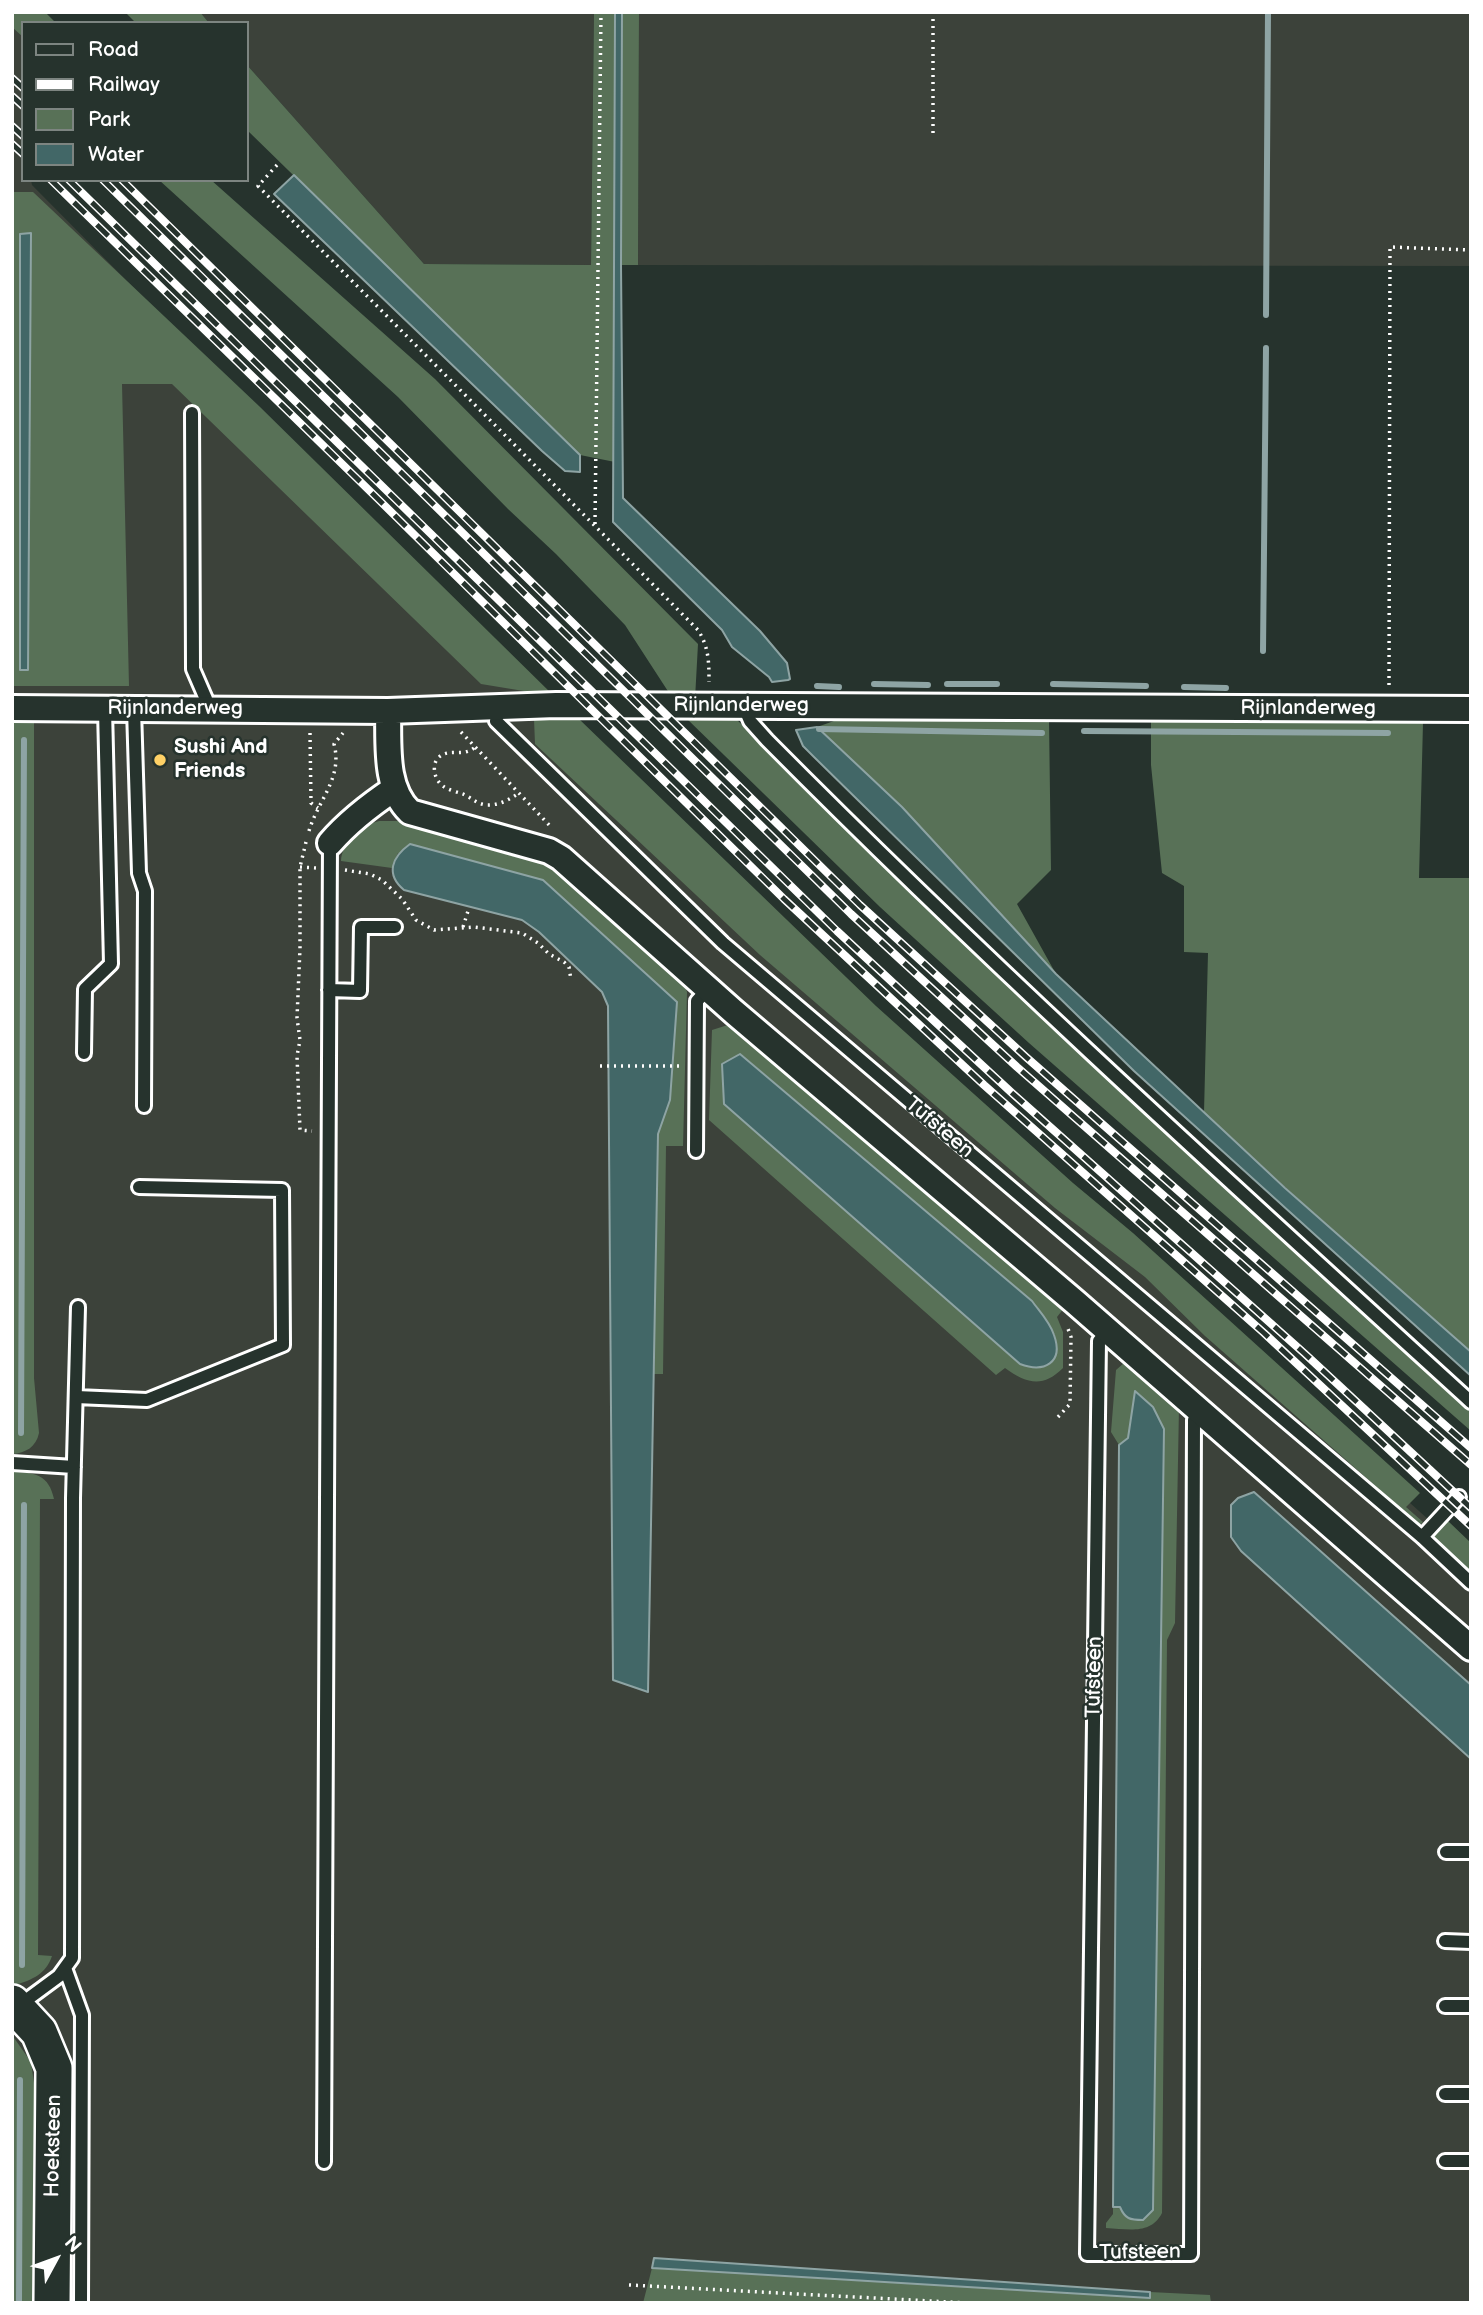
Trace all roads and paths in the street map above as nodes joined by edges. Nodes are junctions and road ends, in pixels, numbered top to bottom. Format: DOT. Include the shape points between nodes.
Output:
graph roads {
  1 [pos="601,12"];
  2 [pos="933,12"];
  3 [pos="933,137"];
  4 [pos="277,166"];
  5 [pos="1471,250"];
  6 [pos="192,413"];
  7 [pos="595,524"];
  8 [pos="709,706"];
  9 [pos="744,706"];
  10 [pos="12,708"];
  11 [pos="500,708"];
  12 [pos="105,709"];
  13 [pos="134,709"];
  14 [pos="207,709"];
  15 [pos="1389,709"];
  16 [pos="1471,709"];
  17 [pos="307,710"];
  18 [pos="346,710"];
  19 [pos="388,711"];
  20 [pos="475,747"];
  21 [pos="394,789"];
  22 [pos="519,793"];
  23 [pos="318,808"];
  24 [pos="330,843"];
  25 [pos="300,867"];
  26 [pos="317,868"];
  27 [pos="340,869"];
  28 [pos="468,911"];
  29 [pos="395,927"];
  30 [pos="463,927"];
  31 [pos="571,981"];
  32 [pos="708,989"];
  33 [pos="329,990"];
  34 [pos="84,1053"];
  35 [pos="600,1066"];
  36 [pos="687,1066"];
  37 [pos="144,1107"];
  38 [pos="314,1131"];
  39 [pos="696,1152"];
  40 [pos="139,1187"];
  41 [pos="1076,1302"];
  42 [pos="78,1307"];
  43 [pos="1108,1331"];
  44 [pos="76,1397"];
  45 [pos="1471,1402"];
  46 [pos="1201,1411"];
  47 [pos="1058,1416"];
  48 [pos="12,1463"];
  49 [pos="74,1466"];
  50 [pos="1459,1497"];
  51 [pos="1422,1537"];
  52 [pos="1471,1583"];
  53 [pos="1471,1647"];
  54 [pos="1446,1852"];
  55 [pos="1471,1852"];
  56 [pos="1446,1941"];
  57 [pos="1471,1942"];
  58 [pos="65,1968"];
  59 [pos="14,2006"];
  60 [pos="1445,2006"];
  61 [pos="1471,2006"];
  62 [pos="1445,2094"];
  63 [pos="1471,2094"];
  64 [pos="1444,2161"];
  65 [pos="1471,2161"];
  66 [pos="324,2162"];
  67 [pos="629,2285"];
  68 [pos="52,2303"];
  69 [pos="82,2303"];
  70 [pos="968,2303"];
  1 -- 7 [label="path"];
  2 -- 3 [label="path"];
  4 -- 7 [label="path" via="258,186"];
  5 -- 15 [label="path" via="1390,247"];
  6 -- 14 [label="lane" via="193,669"];
  7 -- 8 [label="path" via="706,642"];
  8 -- 9 [label="street, Rijnlanderweg"];
  8 -- 11 [label="street, Rijnlanderweg"];
  9 -- 15 [label="street, Rijnlanderweg"];
  9 -- 45 [label="lane" via="767,740 894,868"];
  10 -- 12 [label="street, Rijnlanderweg"];
  11 -- 19 [label="street, Rijnlanderweg"];
  11 -- 51 [label="lane, Tufsteen" via="496,721 723,943"];
  12 -- 13 [label="street, Rijnlanderweg"];
  12 -- 34 [label="lane" via="111,964 85,989"];
  13 -- 14 [label="street, Rijnlanderweg"];
  13 -- 37 [label="lane" via="139,873 145,891"];
  14 -- 17 [label="street, Rijnlanderweg"];
  15 -- 16 [label="street, Rijnlanderweg"];
  17 -- 18 [label="street, Rijnlanderweg"];
  17 -- 23 [label="path" via="311,803"];
  18 -- 19 [label="street, Rijnlanderweg"];
  18 -- 23 [label="path" via="346,728 334,744 336,773"];
  19 -- 21 [label="street"];
  20 -- 22 [label="path" via="461,754 447,752 434,763 443,787 488,805"];
  21 -- 24 [label="street" via="363,810"];
  21 -- 32 [label="street, Tufsteen" via="410,812 561,858"];
  23 -- 25 [label="path"];
  24 -- 33 [label="lane"];
  25 -- 26 [label="path"];
  25 -- 38 [label="path" via="297,1103 300,1130"];
  27 -- 30 [label="path" via="382,880 425,926 434,930"];
  28 -- 30 [label="path"];
  29 -- 33 [label="lane" via="361,927 360,990"];
  30 -- 31 [label="path" via="523,933 564,962"];
  32 -- 39 [label="lane" via="697,1002"];
  32 -- 41 [label="street, Tufsteen"];
  33 -- 66 [label="lane"];
  35 -- 36 [label="path"];
  40 -- 44 [label="lane" via="282,1189 283,1345 147,1400"];
  41 -- 43 [label="street, Tufsteen"];
  41 -- 47 [label="path" via="1063,1320 1070,1337 1070,1404"];
  42 -- 44 [label="lane"];
  43 -- 46 [label="street, Tufsteen"];
  43 -- 46 [label="lane, Tufsteen" via="1099,1341 1087,2254 1191,2253 1194,1420"];
  44 -- 49 [label="lane"];
  46 -- 53 [label="street, Tufsteen"];
  48 -- 49 [label="lane"];
  49 -- 58 [label="lane" via="72,1958"];
  50 -- 51 [label="lane"];
  51 -- 52 [label="lane, Tufsteen"];
  54 -- 55 [label="lane"];
  56 -- 57 [label="lane"];
  58 -- 59 [label="lane"];
  58 -- 69 [label="lane" via="82,2015"];
  59 -- 68 [label="street, Hoeksteen" via="39,2032 54,2068"];
  60 -- 61 [label="lane"];
  62 -- 63 [label="lane"];
  64 -- 65 [label="lane"];
  67 -- 70 [label="path"];
}
